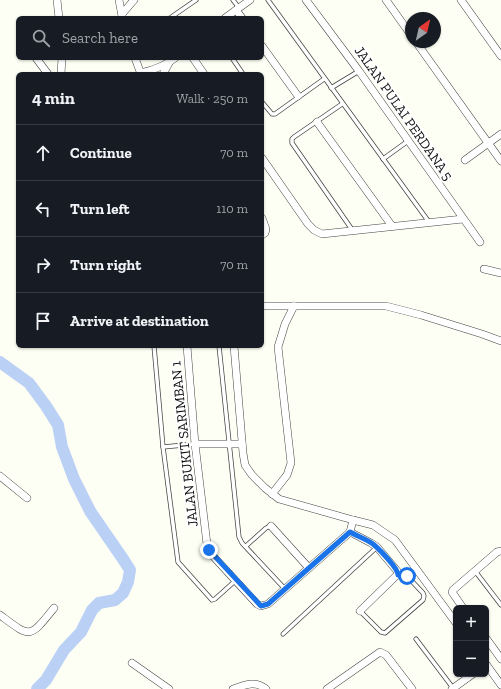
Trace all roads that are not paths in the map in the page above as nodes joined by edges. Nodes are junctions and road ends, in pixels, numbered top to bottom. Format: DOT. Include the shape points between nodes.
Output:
graph roads {
  1 [pos="57,0"];
  2 [pos="119,0"];
  3 [pos="134,0"];
  4 [pos="196,0"];
  5 [pos="233,0"];
  6 [pos="250,0"];
  7 [pos="268,0"];
  8 [pos="306,0"];
  9 [pos="386,0"];
  10 [pos="461,0"];
  11 [pos="238,9"];
  12 [pos="59,16"];
  13 [pos="122,16"];
  14 [pos="173,16"];
  15 [pos="228,16"];
  16 [pos="241,16"];
  17 [pos="405,27"];
  18 [pos="420,48"];
  19 [pos="264,49"];
  20 [pos="501,56"];
  21 [pos="38,60"];
  22 [pos="62,60"];
  23 [pos="136,60"];
  24 [pos="173,60"];
  25 [pos="194,60"];
  26 [pos="233,60"];
  27 [pos="169,63"];
  28 [pos="359,71"];
  29 [pos="46,72"];
  30 [pos="61,72"];
  31 [pos="140,72"];
  32 [pos="147,72"];
  33 [pos="164,72"];
  34 [pos="203,72"];
  35 [pos="242,72"];
  36 [pos="324,79"];
  37 [pos="331,88"];
  38 [pos="298,96"];
  39 [pos="264,104"];
  40 [pos="342,104"];
  41 [pos="317,122"];
  42 [pos="501,134"];
  43 [pos="408,141"];
  44 [pos="489,144"];
  45 [pos="382,159"];
  46 [pos="465,160"];
  47 [pos="264,161"];
  48 [pos="501,161"];
  49 [pos="463,219"];
  50 [pos="430,222"];
  51 [pos="264,224"];
  52 [pos="392,226"];
  53 [pos="353,231"];
  54 [pos="264,234"];
  55 [pos="480,242"];
  56 [pos="484,269"];
  57 [pos="501,273"];
  58 [pos="264,306"];
  59 [pos="294,306"];
  60 [pos="501,341"];
  61 [pos="154,348"];
  62 [pos="186,348"];
  63 [pos="218,348"];
  64 [pos="234,348"];
  65 [pos="195,444"];
  66 [pos="228,444"];
  67 [pos="242,444"];
  68 [pos="163,447"];
  69 [pos="0,476"];
  70 [pos="272,494"];
  71 [pos="28,498"];
  72 [pos="353,520"];
  73 [pos="271,526"];
  74 [pos="350,532"];
  75 [pos="246,546"];
  76 [pos="377,547"];
  77 [pos="501,551"];
  78 [pos="309,568"];
  79 [pos="474,570"];
  80 [pos="398,575"];
  81 [pos="236,580"];
  82 [pos="285,589"];
  83 [pos="461,605"];
  84 [pos="501,605"];
  85 [pos="54,608"];
  86 [pos="360,611"];
  87 [pos="0,615"];
  88 [pos="453,619"];
  89 [pos="283,634"];
  90 [pos="416,638"];
  91 [pos="488,641"];
  92 [pos="501,658"];
  93 [pos="132,663"];
  94 [pos="489,668"];
  95 [pos="469,677"];
  96 [pos="501,684"];
  97 [pos="167,688"];
  98 [pos="235,689"];
  99 [pos="266,689"];
  100 [pos="327,689"];
  101 [pos="412,689"];
  102 [pos="452,689"];
  1 -- 12 [label="street"];
  2 -- 13 [label="street"];
  3 -- 13 [label="street"];
  4 -- 14 [label="lane"];
  5 -- 11 [label="lane"];
  6 -- 11 [label="street"];
  7 -- 36 [label="lane"];
  8 -- 28 [label="street, JALAN PULAI PERDANA 5"];
  9 -- 17 [label="street"];
  10 -- 20 [label="street"];
  11 -- 15 [label="street"];
  11 -- 16 [label="street"];
  18 -- 44 [label="street"];
  19 -- 38 [label="street"];
  21 -- 29 [label="street"];
  22 -- 30 [label="street"];
  23 -- 31 [label="street"];
  24 -- 27 [label="street"];
  25 -- 34 [label="street"];
  26 -- 35 [label="lane"];
  27 -- 32 [label="street"];
  27 -- 33 [label="street"];
  28 -- 37 [label="lane"];
  28 -- 43 [label="street, JALAN PULAI PERDANA 5"];
  36 -- 37 [label="lane"];
  36 -- 38 [label="lane"];
  37 -- 40 [label="lane"];
  38 -- 39 [label="lane" via="275,114"];
  40 -- 41 [label="lane"];
  40 -- 45 [label="lane"];
  41 -- 52 [label="street"];
  41 -- 53 [label="lane" via="294,137 292,143"];
  42 -- 44 [label="street"];
  43 -- 45 [label="lane"];
  43 -- 49 [label="street, JALAN PULAI PERDANA 5"];
  44 -- 46 [label="street"];
  44 -- 48 [label="street"];
  45 -- 50 [label="lane"];
  47 -- 53 [label="street" via="314,230 322,234"];
  49 -- 50 [label="street"];
  49 -- 55 [label="street, JALAN PULAI PERDANA 5"];
  50 -- 52 [label="street"];
  51 -- 54 [label="street"];
  52 -- 53 [label="street"];
  56 -- 57 [label="street"];
  58 -- 59 [label="street"];
  59 -- 60 [label="street" via="386,306"];
  59 -- 70 [label="street" via="278,347 291,463 288,474"];
  61 -- 68 [label="lane"];
  62 -- 65 [label="street, JALAN BUKIT SARIMBAN 1"];
  63 -- 66 [label="lane"];
  64 -- 67 [label="street"];
  65 -- 66 [label="street"];
  65 -- 68 [label="lane"];
  65 -- 81 [label="street, JALAN BUKIT SARIMBAN 1" via="209,550"];
  66 -- 67 [label="street"];
  66 -- 75 [label="lane" via="239,537"];
  67 -- 70 [label="street" via="245,465"];
  68 -- 81 [label="lane" via="178,562 212,600"];
  69 -- 71 [label="street"];
  70 -- 72 [label="street" via="285,501"];
  72 -- 74 [label="street"];
  72 -- 88 [label="street" via="373,525 395,540"];
  73 -- 75 [label="lane"];
  73 -- 78 [label="street"];
  74 -- 76 [label="street"];
  74 -- 78 [label="street, JALAN BUKIT SARIMBAN 1"];
  75 -- 82 [label="lane"];
  76 -- 80 [label="street" via="397,569"];
  76 -- 89 [label="lane"];
  77 -- 79 [label="street"];
  78 -- 82 [label="street, JALAN BUKIT SARIMBAN 1"];
  79 -- 83 [label="street" via="452,592"];
  79 -- 84 [label="lane"];
  80 -- 86 [label="street"];
  80 -- 86 [label="lane" via="407,576 423,593 423,600 385,633"];
  81 -- 82 [label="street, JALAN BUKIT SARIMBAN 1" via="261,606 268,604"];
  85 -- 87 [label="street" via="32,632 19,629"];
  90 -- 102 [label="lane"];
  91 -- 92 [label="street"];
  93 -- 97 [label="street"];
  94 -- 96 [label="street"];
  95 -- 102 [label="street"];
  98 -- 99 [label="street" via="244,684 262,686"];
  100 -- 101 [label="street" via="380,652 386,655"];
}
